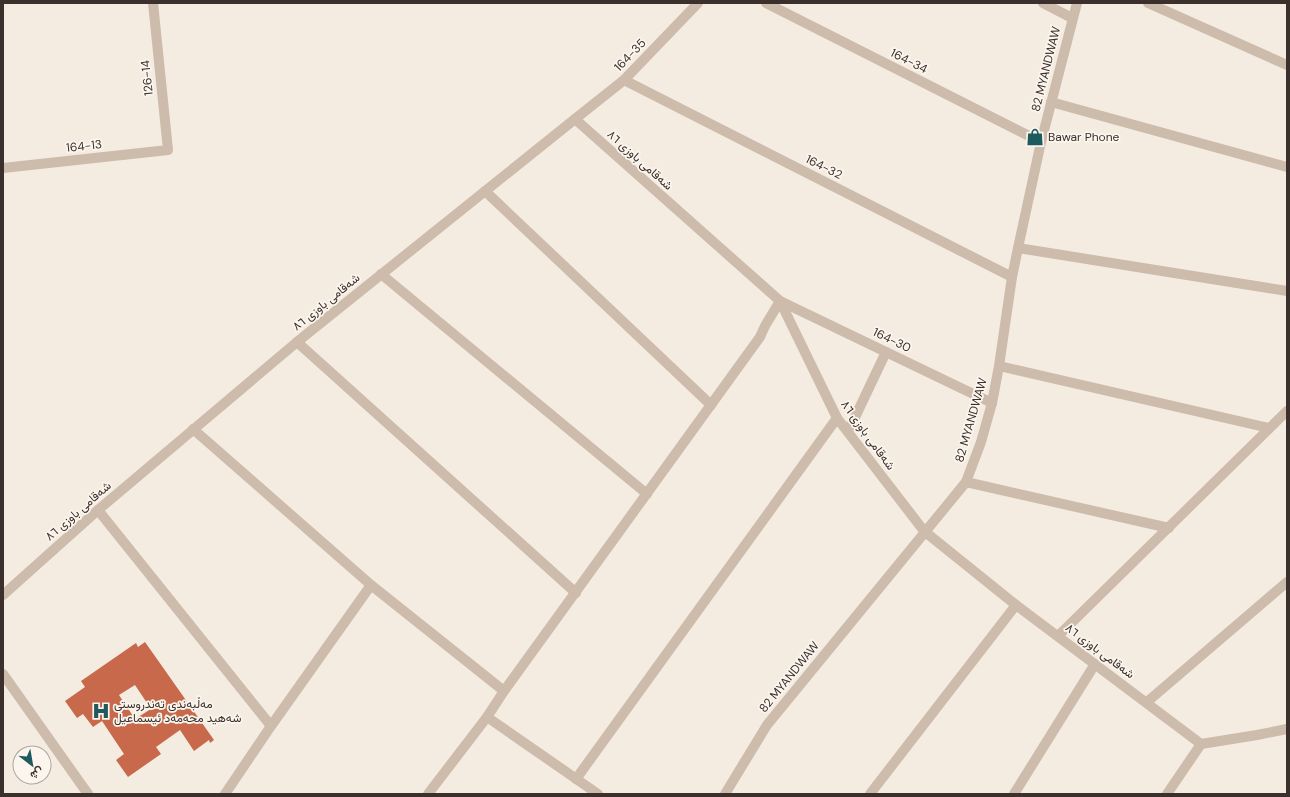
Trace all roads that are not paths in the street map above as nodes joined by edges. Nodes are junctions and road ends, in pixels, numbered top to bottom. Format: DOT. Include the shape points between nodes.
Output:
graph roads {
  1 [pos="153,3"];
  2 [pos="698,3"];
  3 [pos="766,3"];
  4 [pos="1043,3"];
  5 [pos="1077,3"];
  6 [pos="1148,3"];
  7 [pos="1072,18"];
  8 [pos="1287,65"];
  9 [pos="624,80"];
  10 [pos="1051,102"];
  11 [pos="575,119"];
  12 [pos="1041,142"];
  13 [pos="168,150"];
  14 [pos="1287,167"];
  15 [pos="3,168"];
  16 [pos="485,191"];
  17 [pos="1018,248"];
  18 [pos="381,274"];
  19 [pos="1012,277"];
  20 [pos="1287,291"];
  21 [pos="780,301"];
  22 [pos="297,342"];
  23 [pos="886,352"];
  24 [pos="999,366"];
  25 [pos="992,403"];
  26 [pos="711,405"];
  27 [pos="1287,410"];
  28 [pos="837,418"];
  29 [pos="1269,428"];
  30 [pos="193,429"];
  31 [pos="848,432"];
  32 [pos="966,482"];
  33 [pos="647,494"];
  34 [pos="98,510"];
  35 [pos="1169,528"];
  36 [pos="924,532"];
  37 [pos="1287,582"];
  38 [pos="370,584"];
  39 [pos="576,593"];
  40 [pos="3,595"];
  41 [pos="1016,605"];
  42 [pos="1058,636"];
  43 [pos="1095,664"];
  44 [pos="3,674"];
  45 [pos="504,691"];
  46 [pos="1147,702"];
  47 [pos="487,717"];
  48 [pos="271,726"];
  49 [pos="1287,729"];
  50 [pos="1201,744"];
  51 [pos="576,779"];
  52 [pos="88,794"];
  53 [pos="225,794"];
  54 [pos="428,794"];
  55 [pos="598,794"];
  56 [pos="725,794"];
  57 [pos="870,794"];
  58 [pos="1014,794"];
  59 [pos="1167,794"];
  1 -- 13 [label="street, 126-14"];
  2 -- 9 [label="street, 164-35"];
  3 -- 12 [label="street, 164-34"];
  4 -- 7 [label="street"];
  5 -- 7 [label="street, 82 MYANDWAW"];
  6 -- 8 [label="street"];
  7 -- 10 [label="street, 82 MYANDWAW"];
  9 -- 11 [label="street, 164-35"];
  9 -- 19 [label="street, 164-32"];
  10 -- 12 [label="street, 82 MYANDWAW"];
  10 -- 14 [label="street"];
  11 -- 16 [label="street, شەقامی باوزی ٨٦"];
  11 -- 21 [label="street, شەقامی باوزی ٨٦"];
  12 -- 17 [label="street, 82 MYANDWAW"];
  13 -- 15 [label="street, 164-13"];
  16 -- 18 [label="street, شەقامی باوزی ٨٦"];
  16 -- 26 [label="street"];
  17 -- 19 [label="street, 82 MYANDWAW"];
  17 -- 20 [label="street"];
  18 -- 22 [label="street, شەقامی باوزی ٨٦"];
  18 -- 33 [label="street"];
  19 -- 24 [label="street, 82 MYANDWAW"];
  21 -- 23 [label="street, 164-30"];
  21 -- 26 [label="street" via="760,337"];
  21 -- 28 [label="street, شەقامی باوزی ٨٦"];
  22 -- 30 [label="street, شەقامی باوزی ٨٦"];
  22 -- 39 [label="street"];
  23 -- 25 [label="street, 164-30"];
  23 -- 31 [label="street"];
  24 -- 25 [label="street, 82 MYANDWAW"];
  24 -- 29 [label="street"];
  25 -- 32 [label="street, 82 MYANDWAW"];
  26 -- 33 [label="street"];
  27 -- 29 [label="street"];
  28 -- 31 [label="street, شەقامی باوزی ٨٦"];
  28 -- 51 [label="street"];
  29 -- 35 [label="street"];
  30 -- 34 [label="street, شەقامی باوزی ٨٦"];
  30 -- 38 [label="street"];
  31 -- 36 [label="street, شەقامی باوزی ٨٦"];
  32 -- 35 [label="street"];
  32 -- 36 [label="street, 82 MYANDWAW"];
  33 -- 39 [label="street"];
  34 -- 40 [label="street, شەقامی باوزی ٨٦"];
  34 -- 48 [label="street"];
  35 -- 42 [label="street"];
  36 -- 41 [label="street, شەقامی باوزی ٨٦"];
  36 -- 56 [label="street, 82 MYANDWAW" via="767,724"];
  37 -- 46 [label="street"];
  38 -- 45 [label="street"];
  38 -- 48 [label="street"];
  39 -- 45 [label="street"];
  41 -- 42 [label="street, شەقامی باوزی ٨٦"];
  41 -- 57 [label="street"];
  42 -- 43 [label="street, شەقامی باوزی ٨٦"];
  43 -- 46 [label="street, شەقامی باوزی ٨٦"];
  43 -- 58 [label="street"];
  44 -- 52 [label="street"];
  45 -- 47 [label="street"];
  46 -- 50 [label="street, شەقامی باوزی ٨٦"];
  47 -- 51 [label="street"];
  47 -- 54 [label="street"];
  48 -- 53 [label="street"];
  49 -- 50 [label="street"];
  50 -- 59 [label="street"];
  51 -- 55 [label="street"];
}
